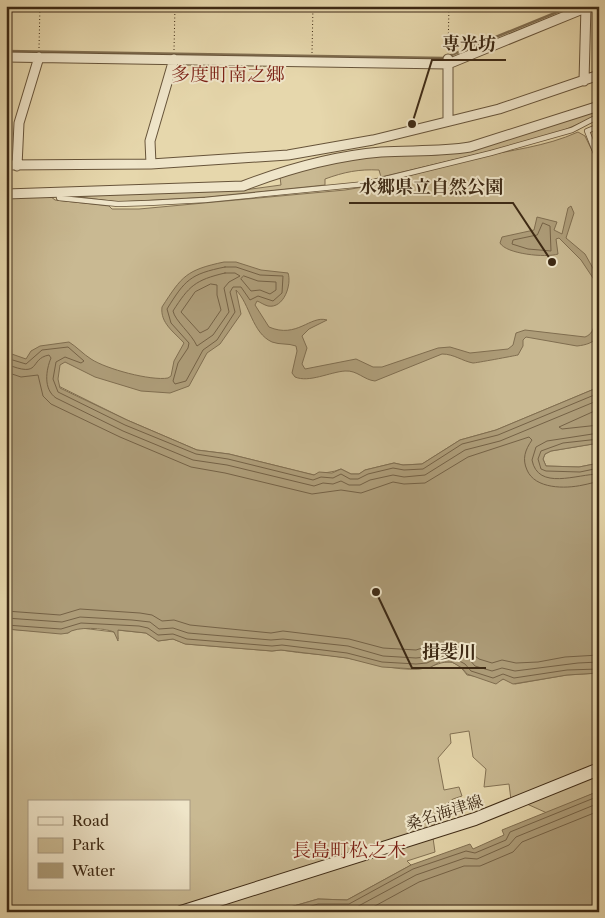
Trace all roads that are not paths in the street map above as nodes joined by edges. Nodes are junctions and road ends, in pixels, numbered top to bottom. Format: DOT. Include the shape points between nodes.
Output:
graph roads {
  1 [pos="587,7"];
  2 [pos="39,52"];
  3 [pos="6,57"];
  4 [pos="174,59"];
  5 [pos="448,59"];
  6 [pos="599,75"];
  7 [pos="584,81"];
  8 [pos="599,106"];
  9 [pos="599,116"];
  10 [pos="448,121"];
  11 [pos="586,124"];
  12 [pos="599,126"];
  13 [pos="587,131"];
  14 [pos="599,161"];
  15 [pos="151,164"];
  16 [pos="6,166"];
  17 [pos="17,166"];
  18 [pos="59,193"];
  19 [pos="6,194"];
  20 [pos="599,769"];
  21 [pos="181,912"];
  1 -- 5 [label="street"];
  1 -- 7 [label="street"];
  2 -- 3 [label="street"];
  2 -- 4 [label="street"];
  2 -- 17 [label="street" via="19,123"];
  4 -- 5 [label="street"];
  4 -- 15 [label="street" via="150,141"];
  5 -- 10 [label="street"];
  6 -- 7 [label="street"];
  7 -- 10 [label="street" via="499,109"];
  8 -- 18 [label="street" via="470,147 347,157 273,175 243,186"];
  9 -- 11 [label="lane"];
  10 -- 15 [label="street" via="373,140 288,155"];
  11 -- 13 [label="lane"];
  11 -- 18 [label="lane" via="491,153 365,184 205,200 118,204 59,198"];
  12 -- 13 [label="lane"];
  13 -- 14 [label="lane"];
  15 -- 17 [label="street"];
  16 -- 17 [label="street"];
  18 -- 19 [label="street"];
  20 -- 21 [label="main road, 桑名海津線" via="475,820"];
}
